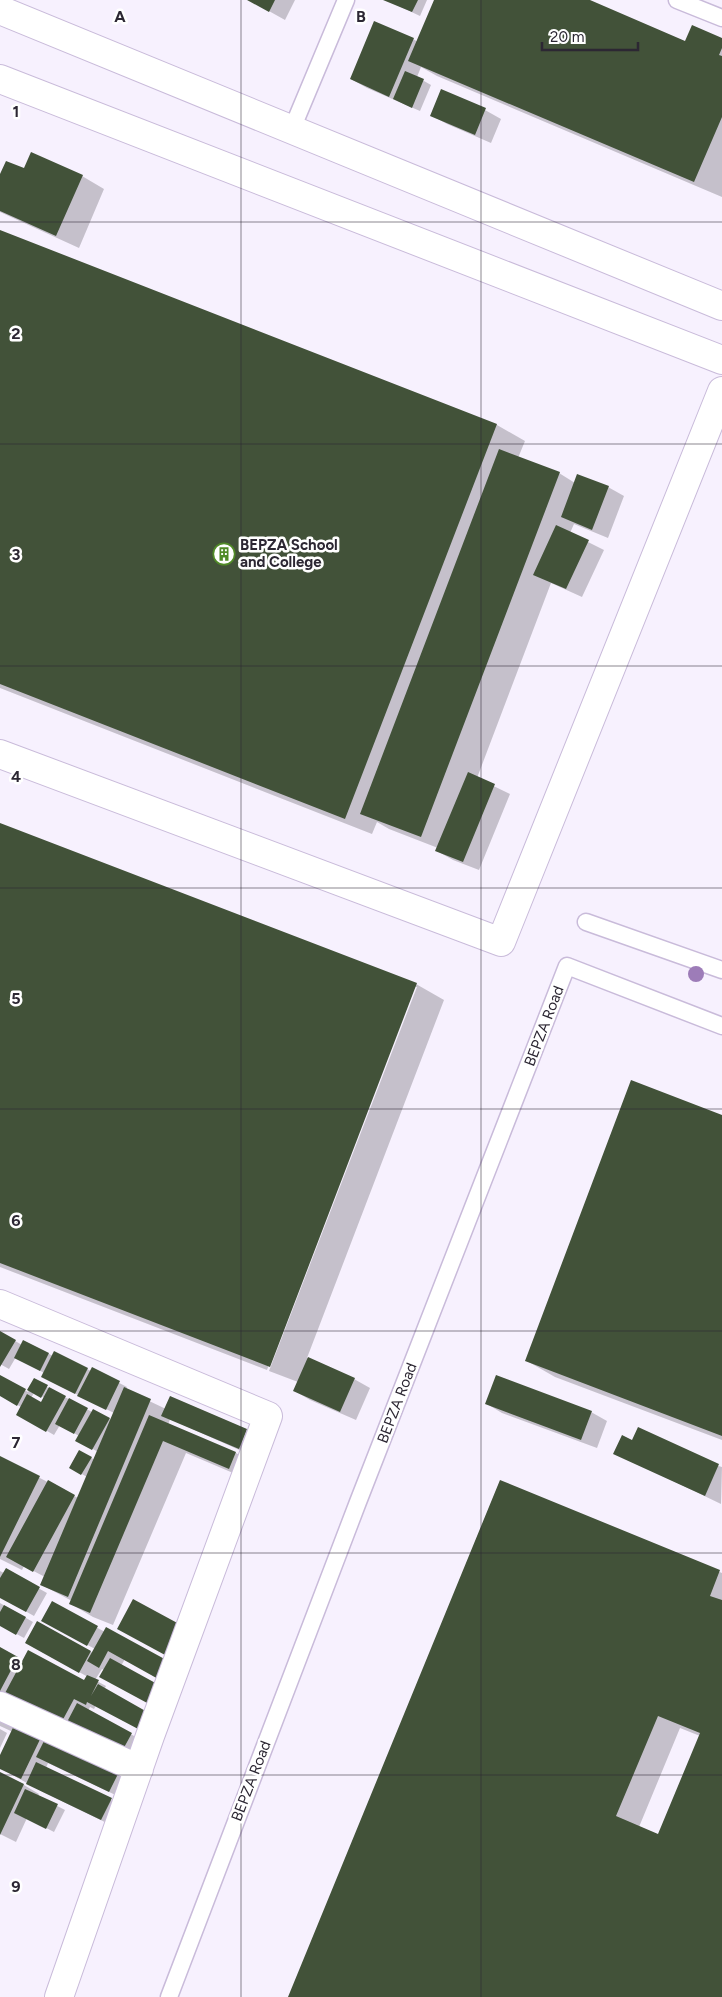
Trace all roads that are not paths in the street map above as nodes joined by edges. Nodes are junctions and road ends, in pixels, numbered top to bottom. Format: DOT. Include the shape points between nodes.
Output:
graph roads {
  1 [pos="346,0"];
  2 [pos="677,0"];
  3 [pos="0,10"];
  4 [pos="720,11"];
  5 [pos="0,79"];
  6 [pos="292,128"];
  7 [pos="722,306"];
  8 [pos="722,360"];
  9 [pos="722,391"];
  10 [pos="0,754"];
  11 [pos="586,922"];
  12 [pos="722,970"];
  13 [pos="722,1026"];
  14 [pos="0,1304"];
  15 [pos="0,1706"];
  16 [pos="139,1769"];
  17 [pos="59,1997"];
  18 [pos="169,1997"];
  1 -- 6 [label="lane"];
  2 -- 4 [label="lane"];
  3 -- 6 [label="street"];
  5 -- 8 [label="street"];
  6 -- 7 [label="street"];
  9 -- 10 [label="street" via="501,942"];
  11 -- 12 [label="lane"];
  13 -- 18 [label="lane, BEPZA Road" via="567,966"];
  14 -- 16 [label="street" via="268,1416"];
  15 -- 16 [label="street"];
  16 -- 17 [label="street"];
}
